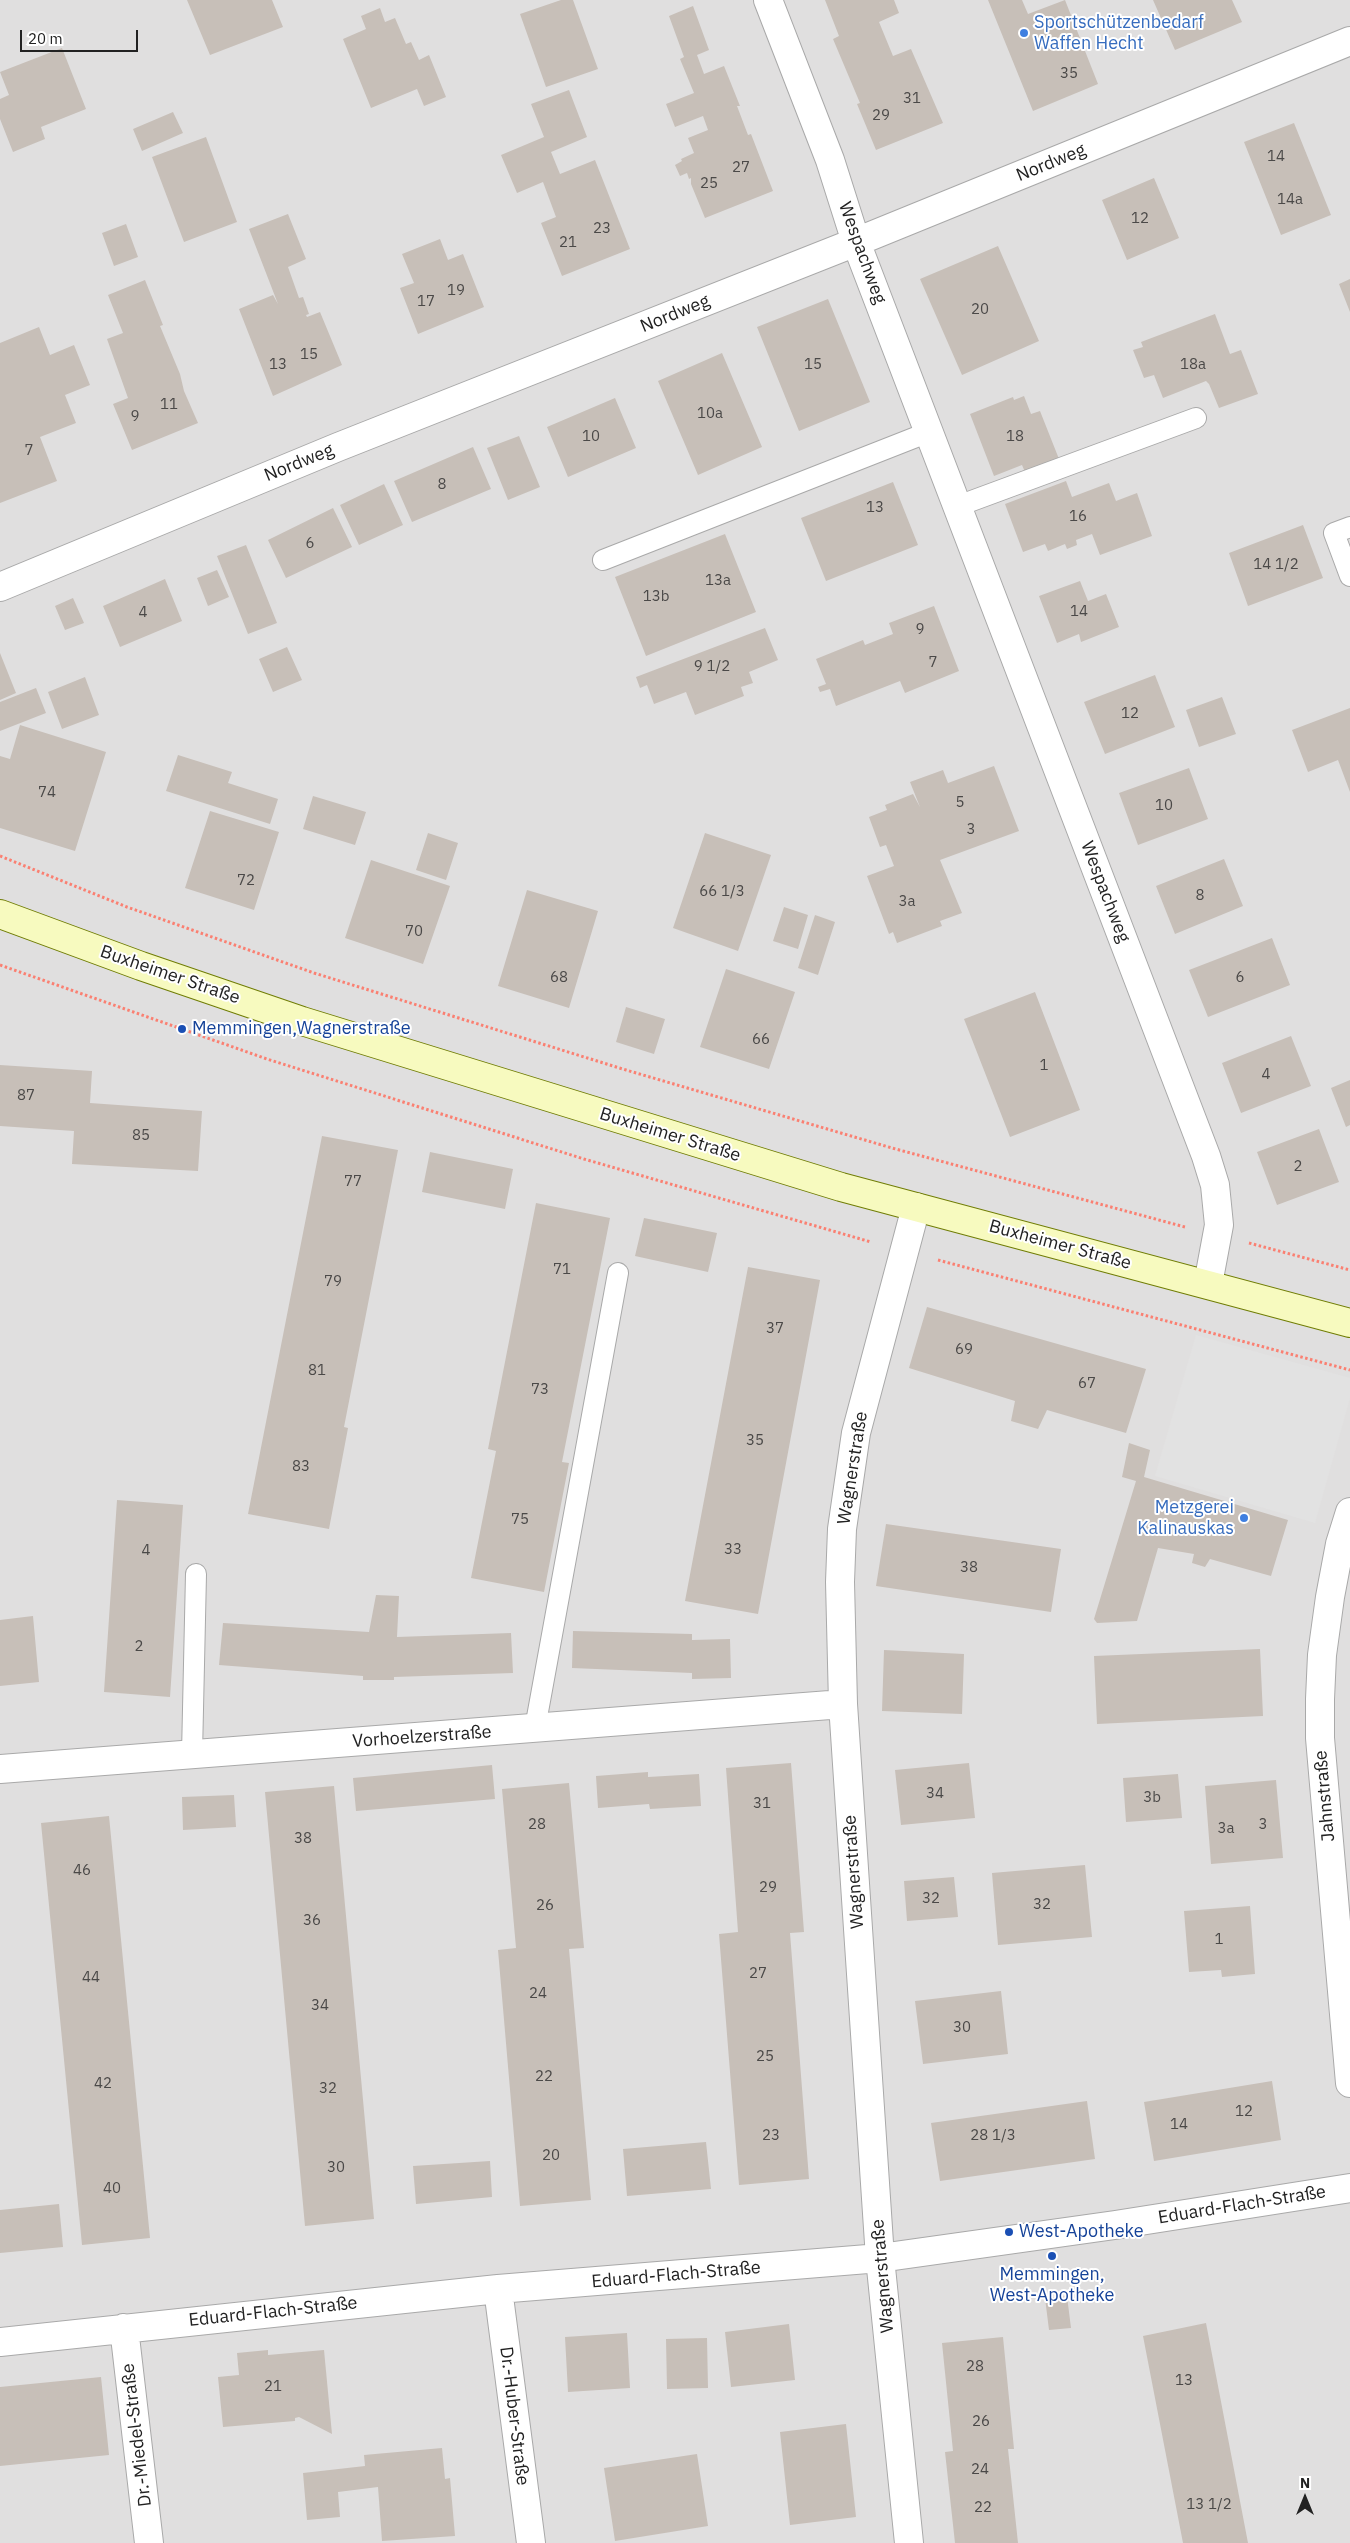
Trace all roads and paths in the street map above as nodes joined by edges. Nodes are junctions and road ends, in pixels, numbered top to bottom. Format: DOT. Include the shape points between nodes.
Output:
graph roads {
  1 [pos="768,0"];
  2 [pos="1350,42"];
  3 [pos="856,242"];
  4 [pos="1196,418"];
  5 [pos="929,432"];
  6 [pos="958,506"];
  7 [pos="1350,527"];
  8 [pos="603,560"];
  9 [pos="1350,576"];
  10 [pos="0,587"];
  11 [pos="0,856"];
  12 [pos="0,914"];
  13 [pos="0,965"];
  14 [pos="916,1207"];
  15 [pos="1217,1235"];
  16 [pos="904,1251"];
  17 [pos="1350,1270"];
  18 [pos="618,1273"];
  19 [pos="1208,1284"];
  20 [pos="1350,1323"];
  21 [pos="1350,1370"];
  22 [pos="1350,1512"];
  23 [pos="196,1574"];
  24 [pos="843,1704"];
  25 [pos="535,1728"];
  26 [pos="192,1754"];
  27 [pos="0,1769"];
  28 [pos="1350,2083"];
  29 [pos="1350,2188"];
  30 [pos="880,2258"];
  31 [pos="498,2289"];
  32 [pos="124,2328"];
  33 [pos="0,2342"];
  34 [pos="149,2543"];
  35 [pos="531,2543"];
  36 [pos="909,2543"];
  1 -- 3 [label="street, Wespachweg" via="830,160"];
  2 -- 3 [label="street, Nordweg"];
  3 -- 5 [label="street, Wespachweg"];
  3 -- 10 [label="street, Nordweg" via="348,443"];
  4 -- 6 [label="lane"];
  5 -- 6 [label="street, Wespachweg"];
  5 -- 8 [label="lane"];
  6 -- 15 [label="street, Wespachweg" via="1206,1156 1215,1185"];
  7 -- 9 [label="lane" via="1334,533"];
  11 -- 15 [label="path" via="127,907 323,976 882,1145"];
  12 -- 14 [label="main road, Buxheimer Straße" via="302,1021 831,1184"];
  13 -- 16 [label="path" via="276,1062 584,1159"];
  14 -- 16 [label="street, Wagnerstraße"];
  14 -- 19 [label="main road, Buxheimer Straße"];
  15 -- 17 [label="path"];
  15 -- 19 [label="street, Wespachweg"];
  16 -- 21 [label="path"];
  16 -- 24 [label="street, Wagnerstraße" via="860,1415 842,1529"];
  18 -- 25 [label="lane"];
  19 -- 20 [label="main road, Buxheimer Straße"];
  22 -- 28 [label="street, Jahnstraße" via="1340,1544 1322,1656 1320,1738"];
  23 -- 26 [label="lane"];
  24 -- 25 [label="street, Vorhoelzerstraße"];
  24 -- 30 [label="street, Wagnerstraße"];
  25 -- 26 [label="street, Vorhoelzerstraße"];
  26 -- 27 [label="street, Vorhoelzerstraße"];
  29 -- 30 [label="street, Eduard-Flach-Straße"];
  30 -- 31 [label="street, Eduard-Flach-Straße"];
  30 -- 36 [label="street, Wagnerstraße"];
  31 -- 32 [label="street, Eduard-Flach-Straße"];
  31 -- 35 [label="street, Dr.-Huber-Straße"];
  32 -- 33 [label="street, Eduard-Flach-Straße"];
  32 -- 34 [label="street, Dr.-Miedel-Straße"];
}
